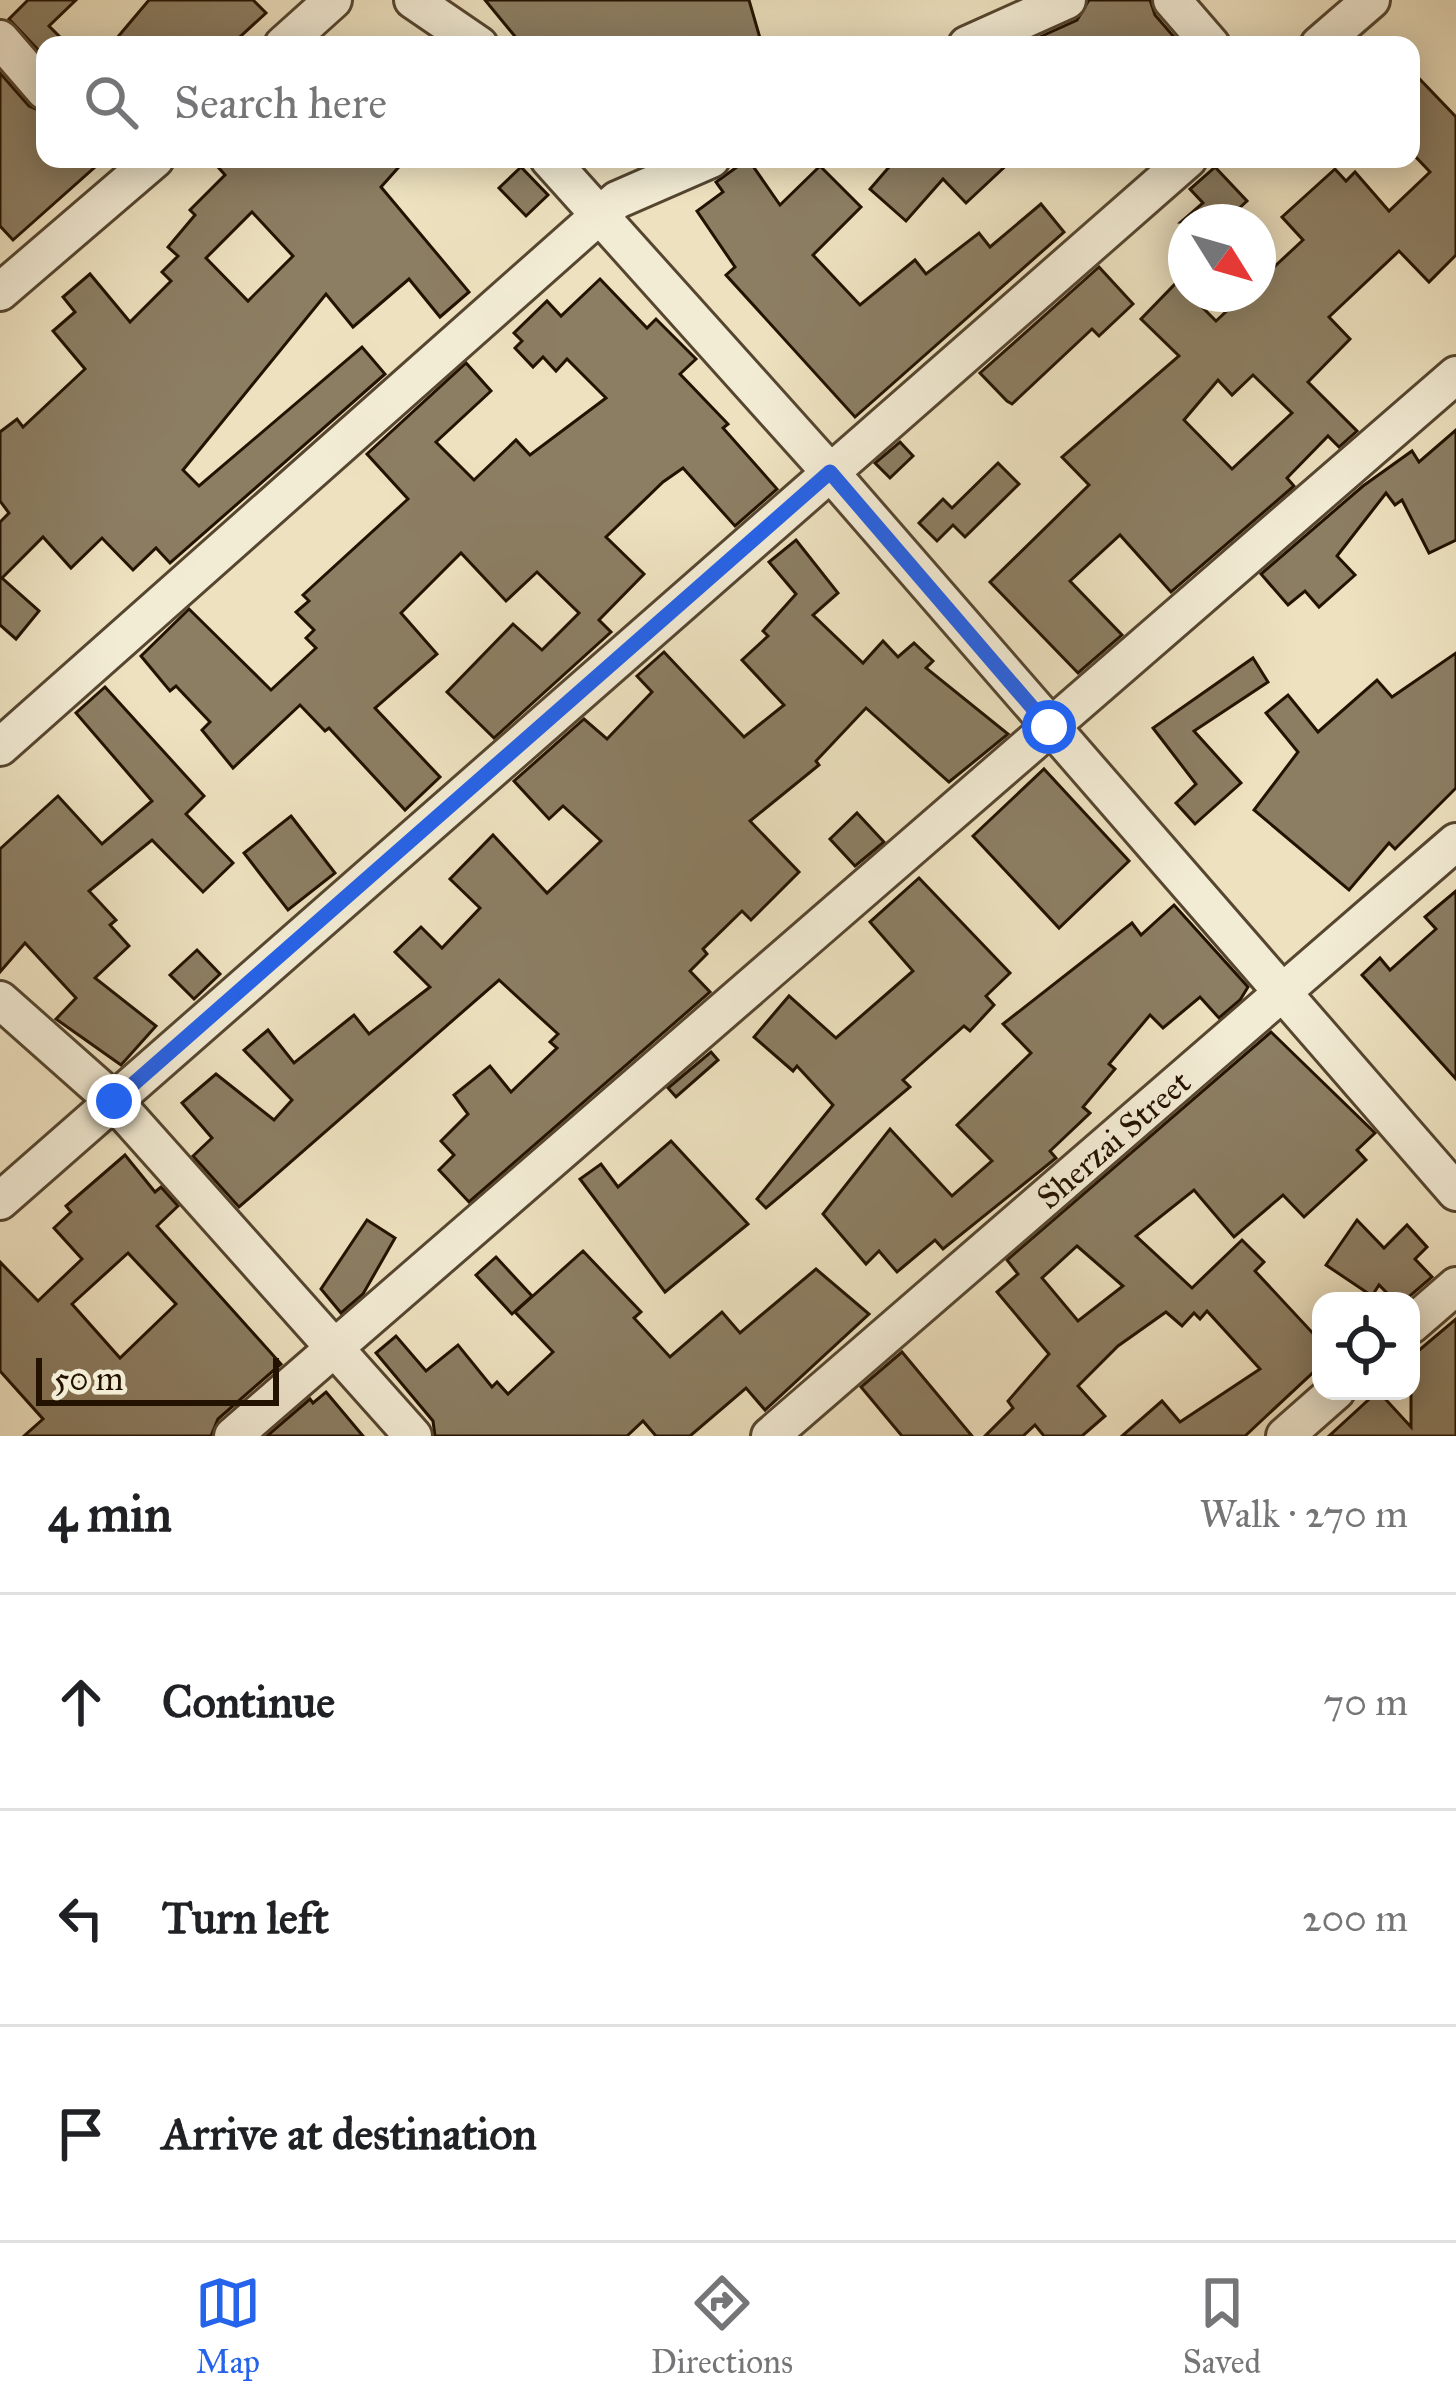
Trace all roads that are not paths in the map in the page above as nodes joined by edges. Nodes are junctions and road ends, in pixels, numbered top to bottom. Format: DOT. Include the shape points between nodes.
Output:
graph roads {
  1 [pos="333,0"];
  2 [pos="395,0"];
  3 [pos="413,0"];
  4 [pos="1067,0"];
  5 [pos="1172,0"];
  6 [pos="1371,0"];
  7 [pos="293,36"];
  8 [pos="429,36"];
  9 [pos="465,36"];
  10 [pos="987,36"];
  11 [pos="1203,36"];
  12 [pos="1329,36"];
  13 [pos="0,39"];
  14 [pos="36,81"];
  15 [pos="560,168"];
  16 [pos="586,168"];
  17 [pos="692,168"];
  18 [pos="1178,168"];
  19 [pos="115,172"];
  20 [pos="610,207"];
  21 [pos="0,292"];
  22 [pos="1456,375"];
  23 [pos="837,466"];
  24 [pos="1056,721"];
  25 [pos="0,747"];
  26 [pos="1456,842"];
  27 [pos="1291,986"];
  28 [pos="0,1000"];
  29 [pos="114,1101"];
  30 [pos="1456,1160"];
  31 [pos="1456,1192"];
  32 [pos="0,1201"];
  33 [pos="1456,1286"];
  34 [pos="1420,1317"];
  35 [pos="332,1348"];
  36 [pos="1326,1400"];
  37 [pos="233,1436"];
  38 [pos="413,1436"];
  39 [pos="770,1436"];
  40 [pos="1285,1436"];
  1 -- 7 [label="street"];
  2 -- 8 [label="street"];
  3 -- 9 [label="street"];
  4 -- 10 [label="street"];
  5 -- 11 [label="street"];
  6 -- 12 [label="street"];
  13 -- 14 [label="street"];
  15 -- 20 [label="street"];
  16 -- 20 [label="street"];
  17 -- 20 [label="street"];
  18 -- 23 [label="street"];
  19 -- 21 [label="street"];
  20 -- 23 [label="street"];
  20 -- 25 [label="street"];
  22 -- 24 [label="street"];
  23 -- 24 [label="street"];
  23 -- 29 [label="street"];
  24 -- 27 [label="street"];
  24 -- 35 [label="street"];
  26 -- 27 [label="street, Sherzai Street"];
  27 -- 30 [label="street"];
  27 -- 31 [label="street"];
  27 -- 39 [label="street, Sherzai Street"];
  28 -- 29 [label="street"];
  29 -- 32 [label="street"];
  29 -- 35 [label="street"];
  33 -- 34 [label="street"];
  35 -- 37 [label="street"];
  35 -- 38 [label="street"];
  36 -- 40 [label="street"];
}
